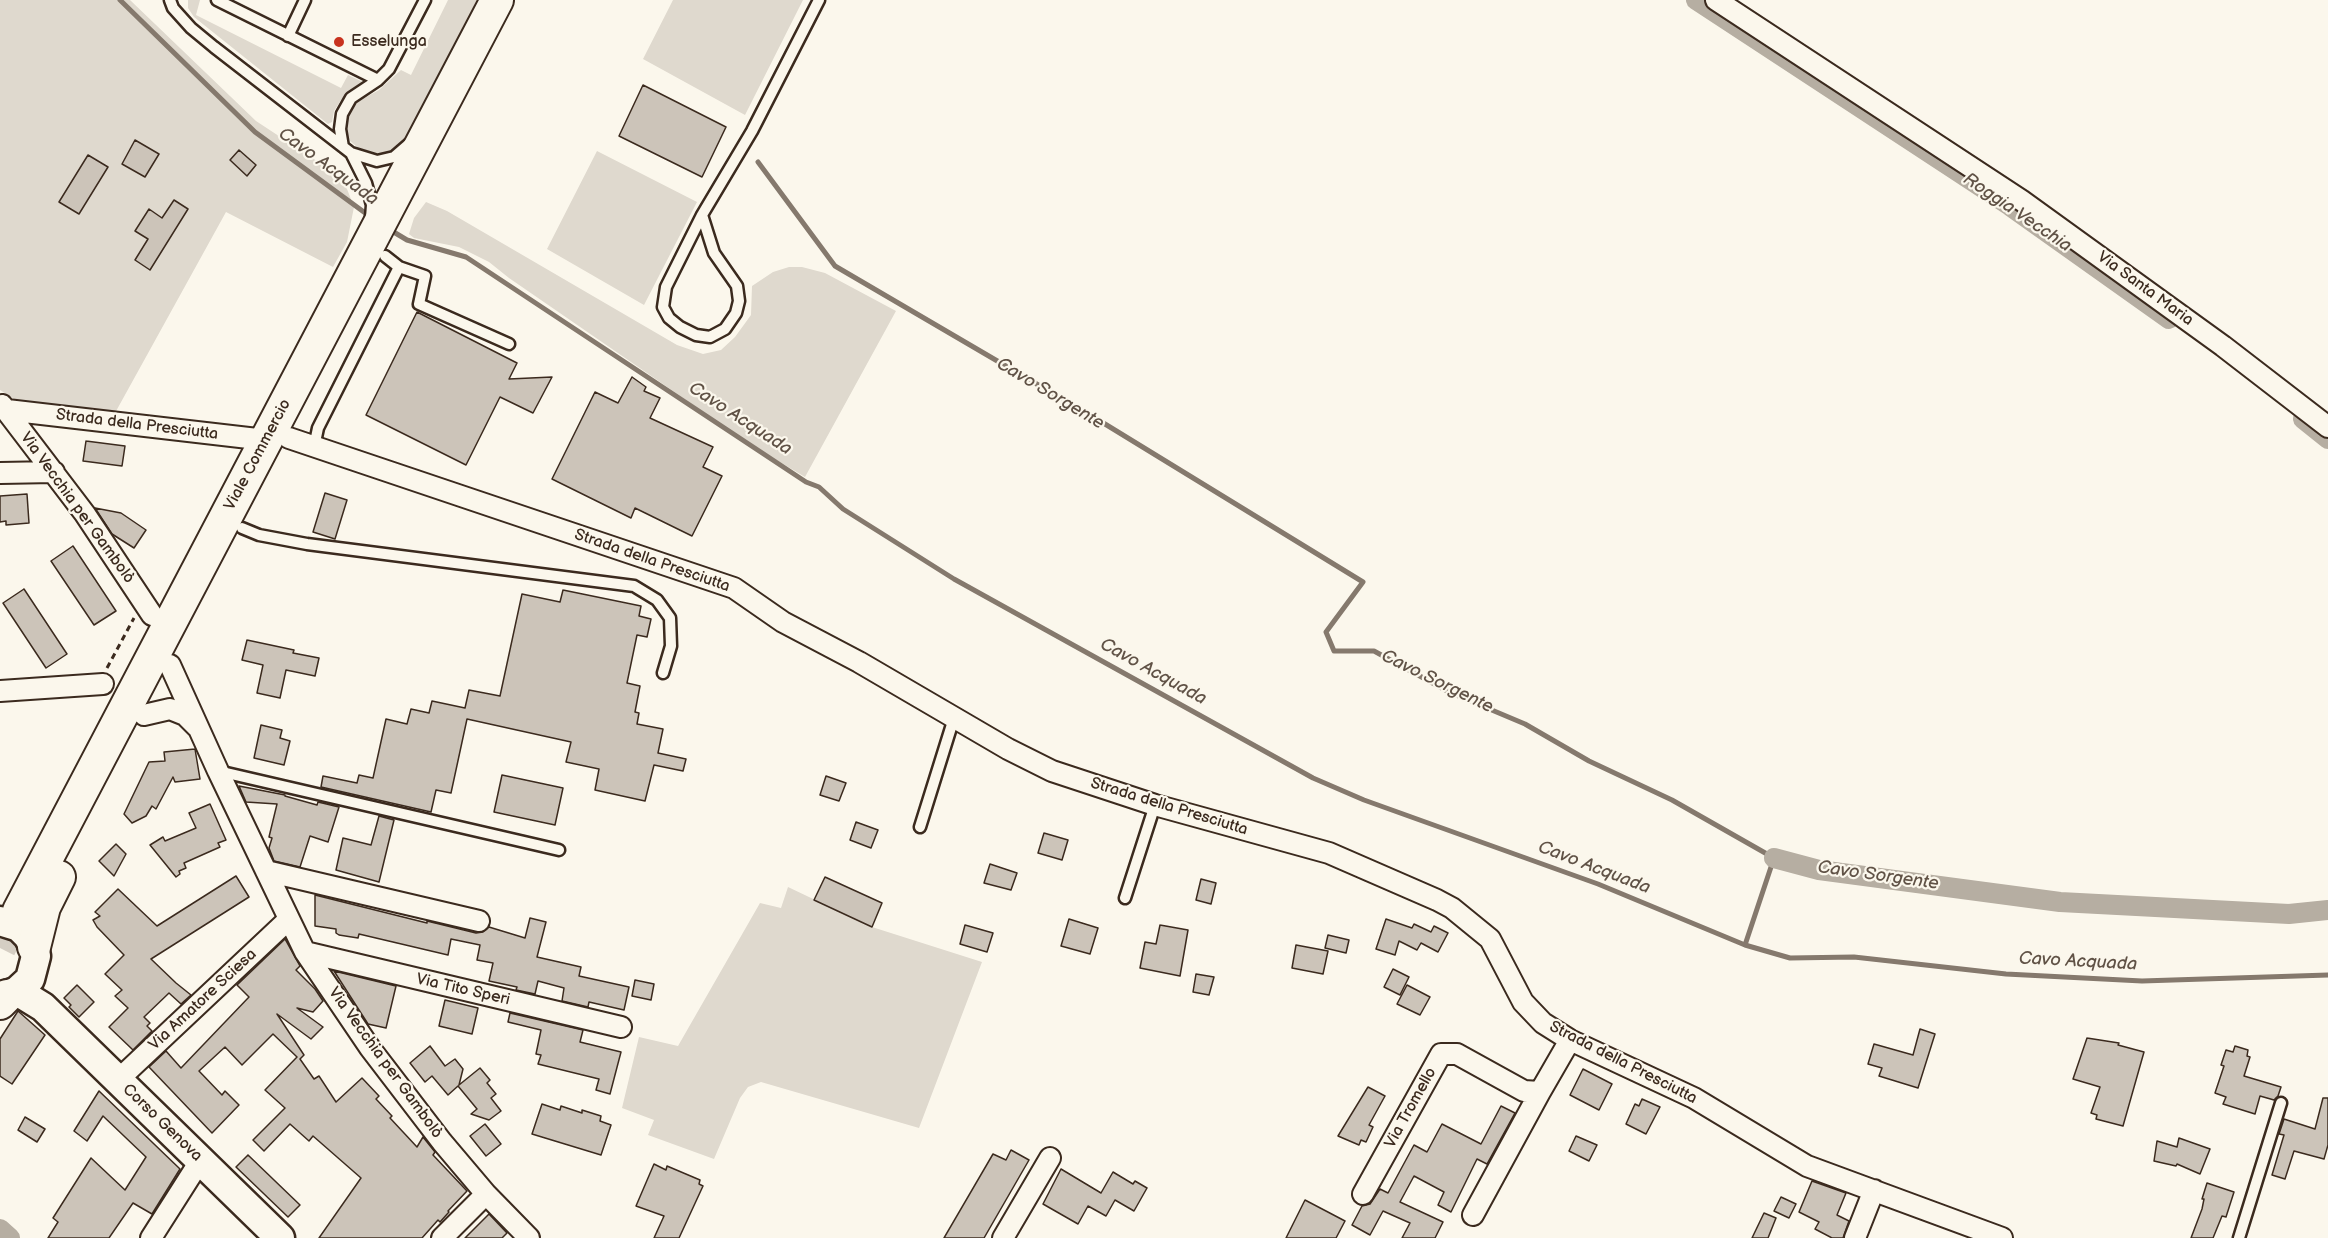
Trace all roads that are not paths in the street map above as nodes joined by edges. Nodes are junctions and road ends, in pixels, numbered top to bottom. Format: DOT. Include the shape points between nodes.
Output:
graph roads {
  1 [pos="170,0"];
  2 [pos="217,0"];
  3 [pos="305,0"];
  4 [pos="425,0"];
  5 [pos="497,0"];
  6 [pos="819,0"];
  7 [pos="1716,0"];
  8 [pos="288,36"];
  9 [pos="378,80"];
  10 [pos="440,111"];
  11 [pos="347,150"];
  12 [pos="386,207"];
  13 [pos="702,215"];
  14 [pos="386,254"];
  15 [pos="509,344"];
  16 [pos="3,406"];
  17 [pos="2328,427"];
  18 [pos="290,442"];
  19 [pos="54,472"];
  20 [pos="0,473"];
  21 [pos="242,528"];
  22 [pos="148,608"];
  23 [pos="170,665"];
  24 [pos="663,674"];
  25 [pos="100,684"];
  26 [pos="0,691"];
  27 [pos="144,715"];
  28 [pos="954,718"];
  29 [pos="197,727"];
  30 [pos="218,771"];
  31 [pos="1155,805"];
  32 [pos="920,827"];
  33 [pos="559,850"];
  34 [pos="266,871"];
  35 [pos="1125,898"];
  36 [pos="6,911"];
  37 [pos="288,920"];
  38 [pos="479,921"];
  39 [pos="34,946"];
  40 [pos="305,952"];
  41 [pos="11,993"];
  42 [pos="621,1027"];
  43 [pos="1570,1040"];
  44 [pos="118,1080"];
  45 [pos="1540,1092"];
  46 [pos="2281,1104"];
  47 [pos="1050,1158"];
  48 [pos="200,1161"];
  49 [pos="1874,1190"];
  50 [pos="486,1194"];
  51 [pos="1363,1194"];
  52 [pos="1473,1215"];
  53 [pos="151,1238"];
  54 [pos="280,1238"];
  55 [pos="442,1238"];
  56 [pos="529,1238"];
  57 [pos="1003,1238"];
  58 [pos="1855,1238"];
  59 [pos="2001,1238"];
  60 [pos="2239,1238"];
  1 -- 11 [label="lane" via="191,28"];
  2 -- 8 [label="lane"];
  3 -- 8 [label="lane"];
  4 -- 9 [label="lane" via="389,69"];
  5 -- 10 [label="main road, Viale Commercio"];
  6 -- 13 [label="lane" via="752,131"];
  7 -- 17 [label="street, Via Santa Maria" via="2021,200"];
  8 -- 9 [label="lane"];
  9 -- 11 [label="lane" via="351,98 342,114 340,129"];
  10 -- 11 [label="lane" via="394,157 377,161"];
  10 -- 12 [label="main road, Viale Commercio"];
  11 -- 12 [label="lane"];
  12 -- 14 [label="main road, Viale Commercio"];
  13 -- 13 [label="lane" via="714,253 736,286 739,301 736,313 724,329 710,337 680,327 663,307 666,287"];
  14 -- 15 [label="lane" via="425,276 419,304"];
  14 -- 18 [label="main road, Viale Commercio"];
  14 -- 18 [label="lane" via="318,428"];
  16 -- 18 [label="street, Strada della Presciutta"];
  16 -- 19 [label="street, Via Vecchia per Gambolò"];
  18 -- 21 [label="main road"];
  18 -- 22 [label="main road" via="201,521"];
  18 -- 28 [label="street, Strada della Presciutta" via="734,588 783,622"];
  18 -- 36 [label="main road, Viale Commercio"];
  19 -- 20 [label="street"];
  19 -- 22 [label="street, Via Vecchia per Gambolò"];
  21 -- 23 [label="main road"];
  21 -- 24 [label="lane" via="307,544 633,586 657,600 670,618 671,646"];
  22 -- 36 [label="main road"];
  23 -- 27 [label="main road"];
  23 -- 29 [label="street, Via Vecchia per Gambolò"];
  25 -- 26 [label="street"];
  27 -- 29 [label="street, Via Vecchia per Gambolò" via="170,709 185,715"];
  27 -- 39 [label="main road" via="52,890"];
  28 -- 31 [label="street, Strada della Presciutta" via="1053,771"];
  28 -- 32 [label="lane"];
  29 -- 30 [label="street, Via Vecchia per Gambolò"];
  30 -- 33 [label="lane"];
  30 -- 34 [label="street, Via Vecchia per Gambolò"];
  31 -- 35 [label="lane"];
  31 -- 43 [label="street, Strada della Presciutta" via="1329,853 1452,908 1490,939 1523,1002 1544,1023"];
  34 -- 37 [label="street, Via Vecchia per Gambolò"];
  34 -- 38 [label="street"];
  36 -- 39 [label="main road" via="8,922 19,927"];
  37 -- 40 [label="street, Via Vecchia per Gambolò"];
  37 -- 44 [label="street, Via Amatore Sciesa"];
  39 -- 41 [label="main road, Corso Genova" via="36,956"];
  40 -- 42 [label="street, Via Tito Speri"];
  40 -- 50 [label="street, Via Vecchia per Gambolò" via="370,1048"];
  41 -- 44 [label="main road, Corso Genova" via="43,1007"];
  43 -- 45 [label="street"];
  43 -- 49 [label="street, Strada della Presciutta" via="1694,1098 1807,1166"];
  44 -- 48 [label="main road, Corso Genova"];
  45 -- 51 [label="street, Via Tromello" via="1524,1091 1457,1054 1441,1054"];
  45 -- 52 [label="street"];
  46 -- 60 [label="lane"];
  47 -- 57 [label="street"];
  48 -- 53 [label="street"];
  48 -- 54 [label="main road, Corso Genova"];
  49 -- 58 [label="street"];
  49 -- 59 [label="street, Strada della Presciutta"];
  50 -- 55 [label="street"];
  50 -- 56 [label="street, Via Vecchia per Gambolò"];
}
